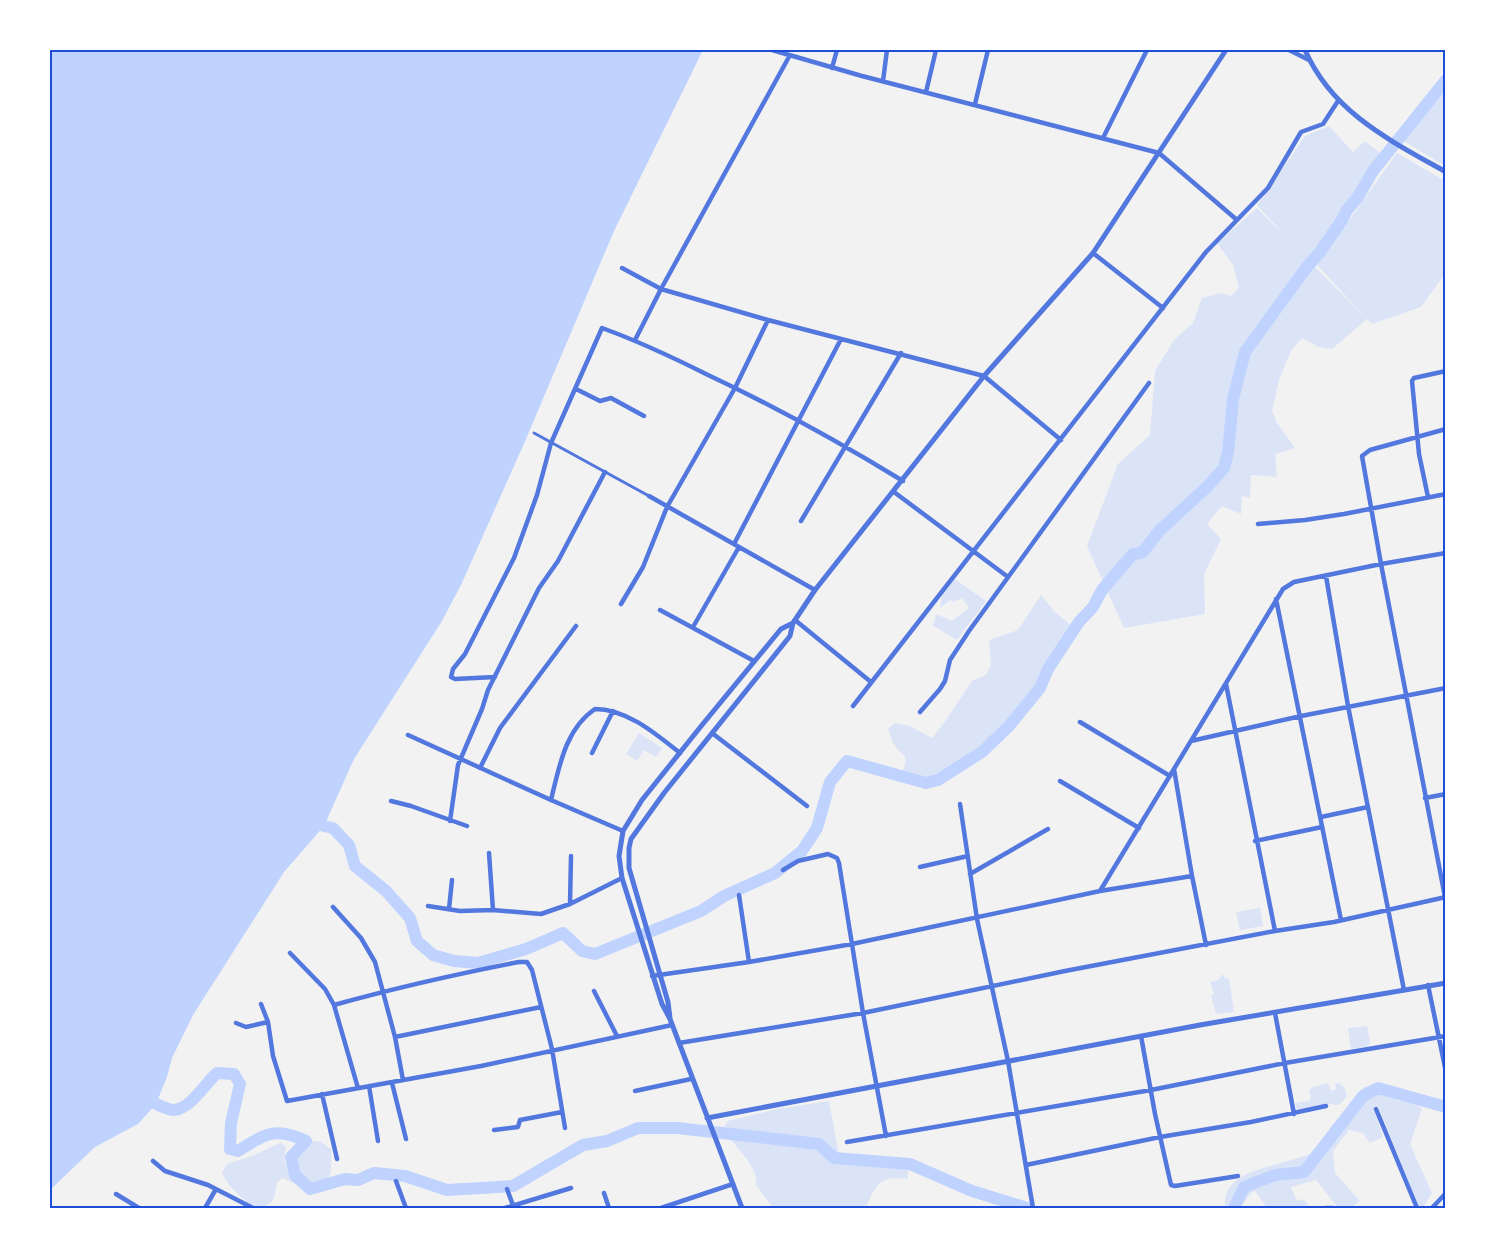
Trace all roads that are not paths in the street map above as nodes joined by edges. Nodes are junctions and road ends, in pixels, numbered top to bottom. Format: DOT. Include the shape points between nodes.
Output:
graph roads {
  1 [pos="772,50"];
  2 [pos="837,50"];
  3 [pos="887,50"];
  4 [pos="936,50"];
  5 [pos="987,50"];
  6 [pos="1147,50"];
  7 [pos="1226,50"];
  8 [pos="1289,50"];
  9 [pos="1305,50"];
  10 [pos="790,55"];
  11 [pos="1310,60"];
  12 [pos="832,68"];
  13 [pos="883,81"];
  14 [pos="926,92"];
  15 [pos="1338,101"];
  16 [pos="975,104"];
  17 [pos="1103,138"];
  18 [pos="1159,153"];
  19 [pos="1446,171"];
  20 [pos="1237,220"];
  21 [pos="1093,253"];
  22 [pos="622,268"];
  23 [pos="661,289"];
  24 [pos="1163,308"];
  25 [pos="768,320"];
  26 [pos="635,339"];
  27 [pos="841,339"];
  28 [pos="901,353"];
  29 [pos="1446,371"];
  30 [pos="984,376"];
  31 [pos="1149,383"];
  32 [pos="735,388"];
  33 [pos="576,389"];
  34 [pos="645,416"];
  35 [pos="798,420"];
  36 [pos="1446,429"];
  37 [pos="534,433"];
  38 [pos="1417,436"];
  39 [pos="1061,440"];
  40 [pos="551,443"];
  41 [pos="845,446"];
  42 [pos="605,472"];
  43 [pos="903,481"];
  44 [pos="894,492"];
  45 [pos="1446,494"];
  46 [pos="649,496"];
  47 [pos="1428,497"];
  48 [pos="668,507"];
  49 [pos="1372,508"];
  50 [pos="801,521"];
  51 [pos="1258,524"];
  52 [pos="736,546"];
  53 [pos="975,551"];
  54 [pos="1446,553"];
  55 [pos="1381,564"];
  56 [pos="1326,576"];
  57 [pos="1008,577"];
  58 [pos="815,590"];
  59 [pos="1276,599"];
  60 [pos="621,604"];
  61 [pos="660,609"];
  62 [pos="794,621"];
  63 [pos="576,626"];
  64 [pos="693,627"];
  65 [pos="754,661"];
  66 [pos="495,677"];
  67 [pos="871,682"];
  68 [pos="1226,684"];
  69 [pos="1446,688"];
  70 [pos="1406,695"];
  71 [pos="853,706"];
  72 [pos="1348,706"];
  73 [pos="613,711"];
  74 [pos="920,712"];
  75 [pos="1301,716"];
  76 [pos="1080,722"];
  77 [pos="1236,731"];
  78 [pos="712,733"];
  79 [pos="408,735"];
  80 [pos="1191,741"];
  81 [pos="592,753"];
  82 [pos="680,753"];
  83 [pos="460,759"];
  84 [pos="480,768"];
  85 [pos="1174,769"];
  86 [pos="1170,776"];
  87 [pos="1060,781"];
  88 [pos="1446,794"];
  89 [pos="1425,798"];
  90 [pos="551,800"];
  91 [pos="391,801"];
  92 [pos="960,804"];
  93 [pos="807,806"];
  94 [pos="1368,807"];
  95 [pos="1321,817"];
  96 [pos="450,820"];
  97 [pos="467,826"];
  98 [pos="1322,826"];
  99 [pos="1139,828"];
  100 [pos="1048,829"];
  101 [pos="623,831"];
  102 [pos="1255,841"];
  103 [pos="489,853"];
  104 [pos="571,856"];
  105 [pos="968,856"];
  106 [pos="920,867"];
  107 [pos="783,870"];
  108 [pos="970,874"];
  109 [pos="1192,876"];
  110 [pos="622,878"];
  111 [pos="452,880"];
  112 [pos="1100,891"];
  113 [pos="739,895"];
  114 [pos="1445,897"];
  115 [pos="570,904"];
  116 [pos="428,906"];
  117 [pos="333,907"];
  118 [pos="449,909"];
  119 [pos="494,910"];
  120 [pos="1388,910"];
  121 [pos="978,919"];
  122 [pos="1341,920"];
  123 [pos="1275,931"];
  124 [pos="852,944"];
  125 [pos="1206,945"];
  126 [pos="290,953"];
  127 [pos="749,962"];
  128 [pos="660,975"];
  129 [pos="652,976"];
  130 [pos="1446,983"];
  131 [pos="1428,985"];
  132 [pos="992,986"];
  133 [pos="1404,990"];
  134 [pos="383,991"];
  135 [pos="594,991"];
  136 [pos="261,1004"];
  137 [pos="334,1005"];
  138 [pos="541,1007"];
  139 [pos="863,1013"];
  140 [pos="1275,1013"];
  141 [pos="268,1022"];
  142 [pos="671,1022"];
  143 [pos="236,1023"];
  144 [pos="617,1036"];
  145 [pos="1142,1036"];
  146 [pos="1446,1036"];
  147 [pos="395,1037"];
  148 [pos="1438,1037"];
  149 [pos="679,1043"];
  150 [pos="552,1049"];
  151 [pos="1008,1061"];
  152 [pos="1284,1064"];
  153 [pos="1446,1072"];
  154 [pos="691,1079"];
  155 [pos="403,1080"];
  156 [pos="392,1083"];
  157 [pos="877,1085"];
  158 [pos="369,1086"];
  159 [pos="358,1088"];
  160 [pos="1151,1090"];
  161 [pos="635,1091"];
  162 [pos="322,1094"];
  163 [pos="1326,1106"];
  164 [pos="1376,1108"];
  165 [pos="562,1112"];
  166 [pos="1017,1113"];
  167 [pos="1294,1114"];
  168 [pos="708,1121"];
  169 [pos="565,1128"];
  170 [pos="494,1130"];
  171 [pos="886,1136"];
  172 [pos="1160,1137"];
  173 [pos="406,1139"];
  174 [pos="378,1141"];
  175 [pos="848,1142"];
  176 [pos="337,1159"];
  177 [pos="153,1161"];
  178 [pos="1026,1164"];
  179 [pos="1238,1176"];
  180 [pos="396,1181"];
  181 [pos="734,1184"];
  182 [pos="571,1188"];
  183 [pos="216,1189"];
  184 [pos="507,1189"];
  185 [pos="604,1193"];
  186 [pos="1446,1193"];
  187 [pos="116,1194"];
  188 [pos="1033,1206"];
  189 [pos="513,1207"];
  190 [pos="139,1209"];
  191 [pos="205,1209"];
  192 [pos="253,1209"];
  193 [pos="406,1209"];
  194 [pos="505,1209"];
  195 [pos="609,1209"];
  196 [pos="661,1209"];
  197 [pos="742,1209"];
  198 [pos="1326,1209"];
  199 [pos="1333,1209"];
  200 [pos="1417,1209"];
  201 [pos="1432,1209"];
  1 -- 10 [label="street"];
  2 -- 12 [label="street"];
  3 -- 13 [label="street"];
  4 -- 14 [label="street"];
  5 -- 16 [label="street"];
  6 -- 17 [label="street"];
  7 -- 18 [label="street"];
  8 -- 11 [label="street"];
  9 -- 11 [label="street"];
  10 -- 12 [label="street"];
  10 -- 23 [label="street"];
  11 -- 15 [label="street"];
  12 -- 13 [label="street"];
  13 -- 14 [label="street"];
  14 -- 16 [label="street"];
  15 -- 19 [label="street" via="1397,144"];
  15 -- 20 [label="street" via="1323,124 1301,132 1268,188"];
  16 -- 17 [label="street"];
  17 -- 18 [label="street"];
  18 -- 20 [label="street"];
  18 -- 21 [label="street"];
  20 -- 24 [label="street" via="1206,252"];
  21 -- 24 [label="street"];
  21 -- 30 [label="street"];
  22 -- 23 [label="street"];
  23 -- 25 [label="street"];
  23 -- 26 [label="street"];
  24 -- 39 [label="street"];
  25 -- 27 [label="street"];
  25 -- 32 [label="street"];
  26 -- 32 [label="street"];
  26 -- 33 [label="street" via="602,328"];
  27 -- 28 [label="street"];
  27 -- 35 [label="street"];
  28 -- 30 [label="street"];
  28 -- 41 [label="street"];
  29 -- 38 [label="street" via="1412,380"];
  30 -- 39 [label="street"];
  30 -- 43 [label="street"];
  31 -- 57 [label="street"];
  32 -- 35 [label="street"];
  32 -- 48 [label="street"];
  33 -- 34 [label="street" via="600,401 611,398"];
  33 -- 40 [label="street"];
  35 -- 41 [label="street"];
  35 -- 52 [label="street"];
  36 -- 38 [label="street"];
  37 -- 40 [label="street"];
  38 -- 47 [label="street"];
  38 -- 49 [label="street" via="1362,456"];
  39 -- 53 [label="street"];
  40 -- 42 [label="street"];
  40 -- 66 [label="street" via="514,558 465,654 451,673 454,680"];
  41 -- 43 [label="street"];
  41 -- 50 [label="street"];
  42 -- 46 [label="street"];
  42 -- 66 [label="street" via="558,561 539,588"];
  43 -- 44 [label="street"];
  44 -- 53 [label="street"];
  44 -- 58 [label="street"];
  45 -- 47 [label="street"];
  46 -- 48 [label="street"];
  47 -- 49 [label="street"];
  48 -- 52 [label="street"];
  48 -- 60 [label="street" via="643,567"];
  49 -- 51 [label="street"];
  49 -- 55 [label="street"];
  52 -- 58 [label="street"];
  52 -- 64 [label="street"];
  53 -- 57 [label="street"];
  53 -- 67 [label="street"];
  54 -- 55 [label="street"];
  55 -- 56 [label="street"];
  55 -- 70 [label="street"];
  56 -- 59 [label="street" via="1290,583"];
  56 -- 72 [label="street"];
  57 -- 74 [label="street" via="950,660 940,689"];
  58 -- 62 [label="street"];
  59 -- 68 [label="street"];
  59 -- 75 [label="street"];
  61 -- 64 [label="street"];
  62 -- 65 [label="street" via="781,629"];
  62 -- 67 [label="street"];
  62 -- 78 [label="street" via="790,636"];
  63 -- 84 [label="street" via="500,728"];
  64 -- 65 [label="street"];
  65 -- 82 [label="street"];
  66 -- 83 [label="street"];
  67 -- 71 [label="street"];
  68 -- 77 [label="street"];
  68 -- 80 [label="street"];
  69 -- 70 [label="street"];
  70 -- 72 [label="street"];
  70 -- 89 [label="street"];
  72 -- 75 [label="street"];
  72 -- 94 [label="street"];
  73 -- 81 [label="street"];
  73 -- 82 [label="street" via="658,735"];
  73 -- 90 [label="street" via="595,709 573,732"];
  75 -- 77 [label="street"];
  75 -- 95 [label="street"];
  76 -- 86 [label="street"];
  77 -- 80 [label="street"];
  77 -- 102 [label="street"];
  78 -- 93 [label="street"];
  78 -- 128 [label="street" via="631,839 629,868"];
  79 -- 83 [label="street"];
  80 -- 85 [label="street"];
  82 -- 101 [label="street"];
  83 -- 84 [label="street"];
  83 -- 96 [label="street"];
  84 -- 90 [label="street"];
  85 -- 86 [label="street"];
  85 -- 109 [label="street"];
  86 -- 99 [label="street"];
  87 -- 99 [label="street"];
  88 -- 89 [label="street"];
  89 -- 114 [label="street"];
  90 -- 101 [label="street"];
  91 -- 96 [label="street"];
  92 -- 105 [label="street"];
  94 -- 95 [label="street"];
  94 -- 120 [label="street"];
  95 -- 98 [label="street"];
  96 -- 97 [label="street"];
  98 -- 102 [label="street"];
  98 -- 122 [label="street"];
  99 -- 112 [label="street"];
  100 -- 108 [label="street"];
  101 -- 110 [label="street"];
  102 -- 123 [label="street"];
  103 -- 119 [label="street"];
  104 -- 115 [label="street"];
  105 -- 106 [label="street"];
  105 -- 108 [label="street"];
  107 -- 124 [label="street" via="798,861 828,854 837,858"];
  108 -- 121 [label="street"];
  109 -- 112 [label="street"];
  109 -- 125 [label="street"];
  110 -- 115 [label="street"];
  110 -- 129 [label="street"];
  111 -- 118 [label="street"];
  112 -- 121 [label="street"];
  113 -- 127 [label="street"];
  114 -- 120 [label="street"];
  115 -- 119 [label="street" via="541,914"];
  116 -- 118 [label="street"];
  117 -- 134 [label="street" via="369,950"];
  118 -- 119 [label="street"];
  120 -- 122 [label="street"];
  120 -- 133 [label="street"];
  121 -- 124 [label="street"];
  121 -- 132 [label="street"];
  122 -- 123 [label="street"];
  123 -- 125 [label="street"];
  124 -- 127 [label="street"];
  124 -- 139 [label="street"];
  125 -- 132 [label="street"];
  126 -- 137 [label="street" via="325,989"];
  127 -- 128 [label="street"];
  128 -- 129 [label="street"];
  128 -- 142 [label="street"];
  129 -- 142 [label="street"];
  130 -- 131 [label="street"];
  131 -- 133 [label="street"];
  131 -- 148 [label="street"];
  132 -- 139 [label="street"];
  132 -- 151 [label="street"];
  133 -- 140 [label="street"];
  134 -- 137 [label="street"];
  134 -- 138 [label="street" via="527,962"];
  134 -- 147 [label="street"];
  135 -- 144 [label="street"];
  136 -- 141 [label="street"];
  137 -- 159 [label="street"];
  138 -- 147 [label="street"];
  138 -- 150 [label="street"];
  139 -- 149 [label="street"];
  139 -- 157 [label="street"];
  140 -- 145 [label="street"];
  140 -- 152 [label="street"];
  141 -- 143 [label="street" via="246,1027"];
  141 -- 162 [label="street" via="273,1056 287,1101"];
  142 -- 144 [label="street"];
  142 -- 149 [label="street"];
  144 -- 150 [label="street"];
  145 -- 151 [label="street"];
  145 -- 160 [label="street"];
  146 -- 148 [label="street"];
  147 -- 155 [label="street"];
  148 -- 152 [label="street"];
  148 -- 153 [label="street"];
  149 -- 154 [label="street"];
  150 -- 155 [label="street"];
  150 -- 165 [label="street"];
  151 -- 157 [label="street"];
  151 -- 166 [label="street"];
  152 -- 160 [label="street"];
  152 -- 167 [label="street"];
  154 -- 161 [label="street"];
  154 -- 168 [label="street"];
  155 -- 156 [label="street"];
  156 -- 158 [label="street"];
  156 -- 173 [label="street"];
  157 -- 168 [label="street"];
  157 -- 171 [label="street"];
  158 -- 159 [label="street"];
  158 -- 174 [label="street"];
  159 -- 162 [label="street"];
  160 -- 166 [label="street"];
  160 -- 172 [label="street"];
  162 -- 176 [label="street"];
  163 -- 167 [label="street"];
  164 -- 200 [label="street"];
  165 -- 169 [label="street"];
  165 -- 170 [label="street" via="520,1120 518,1127"];
  166 -- 171 [label="street"];
  166 -- 178 [label="street"];
  167 -- 172 [label="street"];
  168 -- 181 [label="street"];
  171 -- 175 [label="street"];
  172 -- 178 [label="street"];
  172 -- 179 [label="street" via="1171,1185"];
  177 -- 183 [label="street" via="165,1171"];
  178 -- 188 [label="street"];
  180 -- 193 [label="street"];
  181 -- 196 [label="street"];
  181 -- 197 [label="street"];
  182 -- 189 [label="street"];
  183 -- 191 [label="street"];
  183 -- 192 [label="street"];
  184 -- 189 [label="street"];
  185 -- 195 [label="street"];
  186 -- 201 [label="street"];
  187 -- 190 [label="street"];
  189 -- 194 [label="street"];
  198 -- 199 [label="street"];
}
